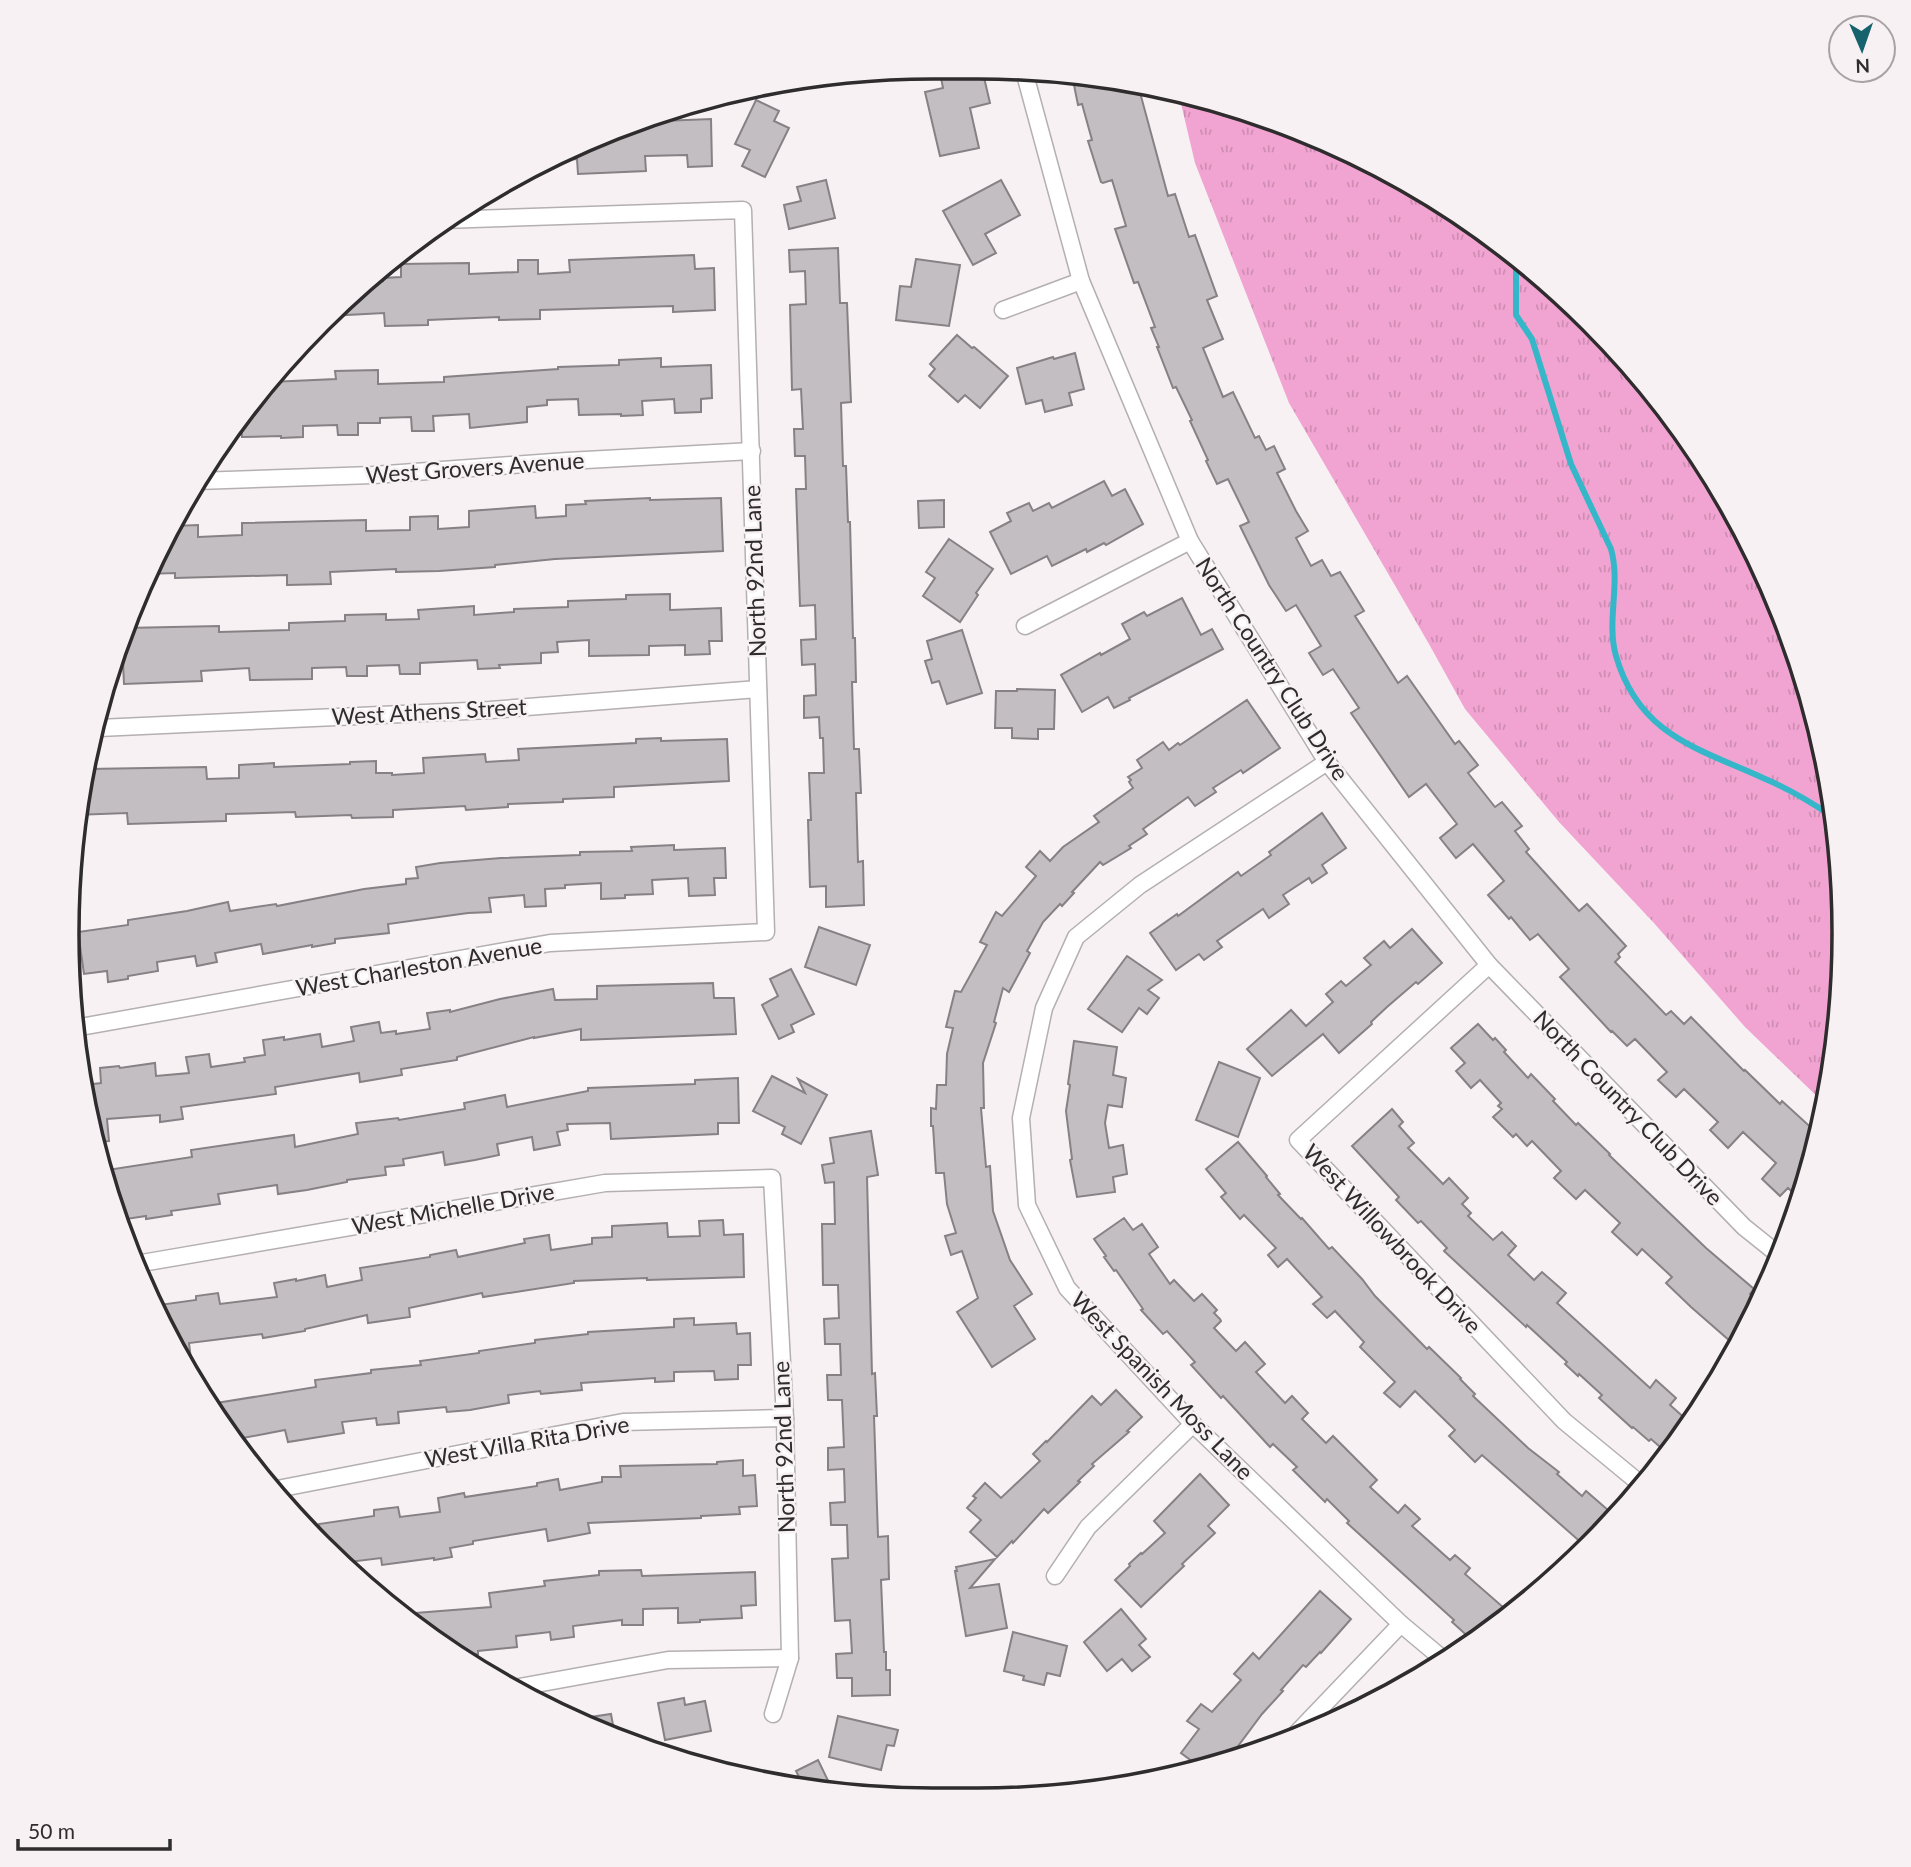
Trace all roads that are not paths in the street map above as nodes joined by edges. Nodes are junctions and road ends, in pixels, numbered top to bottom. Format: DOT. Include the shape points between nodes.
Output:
graph roads {
  1 [pos="1027,81"];
  2 [pos="465,219"];
  3 [pos="1081,281"];
  4 [pos="1003,310"];
  5 [pos="752,451"];
  6 [pos="209,481"];
  7 [pos="1190,541"];
  8 [pos="1025,626"];
  9 [pos="758,689"];
  10 [pos="104,728"];
  11 [pos="1327,762"];
  12 [pos="766,932"];
  13 [pos="1489,965"];
  14 [pos="84,1026"];
  15 [pos="772,1178"];
  16 [pos="1772,1249"];
  17 [pos="145,1263"];
  18 [pos="785,1418"];
  19 [pos="1193,1424"];
  20 [pos="1635,1479"];
  21 [pos="283,1488"];
  22 [pos="1055,1576"];
  23 [pos="1401,1623"];
  24 [pos="1437,1654"];
  25 [pos="790,1658"];
  26 [pos="528,1686"];
  27 [pos="773,1714"];
  28 [pos="1307,1722"];
  1 -- 3 [label="street, North Country Club Drive"];
  2 -- 5 [label="street, North 92nd Lane" via="743,210"];
  3 -- 4 [label="street"];
  3 -- 7 [label="street, North Country Club Drive"];
  5 -- 6 [label="street, West Grovers Avenue"];
  5 -- 9 [label="street, North 92nd Lane"];
  7 -- 8 [label="street"];
  7 -- 11 [label="street, North Country Club Drive"];
  9 -- 10 [label="street, West Athens Street" via="490,710"];
  9 -- 12 [label="street, North 92nd Lane"];
  11 -- 13 [label="street, North Country Club Drive"];
  11 -- 19 [label="street, West Spanish Moss Lane" via="1140,885 1076,937 1044,1008 1021,1118 1027,1205 1067,1287"];
  12 -- 14 [label="street, West Charleston Avenue" via="550,943"];
  13 -- 16 [label="street, North Country Club Drive" via="1744,1227"];
  13 -- 20 [label="street, West Willowbrook Drive" via="1298,1140 1564,1422"];
  15 -- 17 [label="street, West Michelle Drive" via="605,1183"];
  15 -- 18 [label="street, North 92nd Lane"];
  18 -- 21 [label="street, West Villa Rita Drive" via="623,1422"];
  18 -- 25 [label="street, North 92nd Lane"];
  19 -- 22 [label="street" via="1088,1527"];
  19 -- 23 [label="street, West Spanish Moss Lane"];
  23 -- 24 [label="street, West Spanish Moss Lane"];
  23 -- 28 [label="street"];
  25 -- 26 [label="street" via="668,1660"];
  25 -- 27 [label="street, North 92nd Lane"];
}
